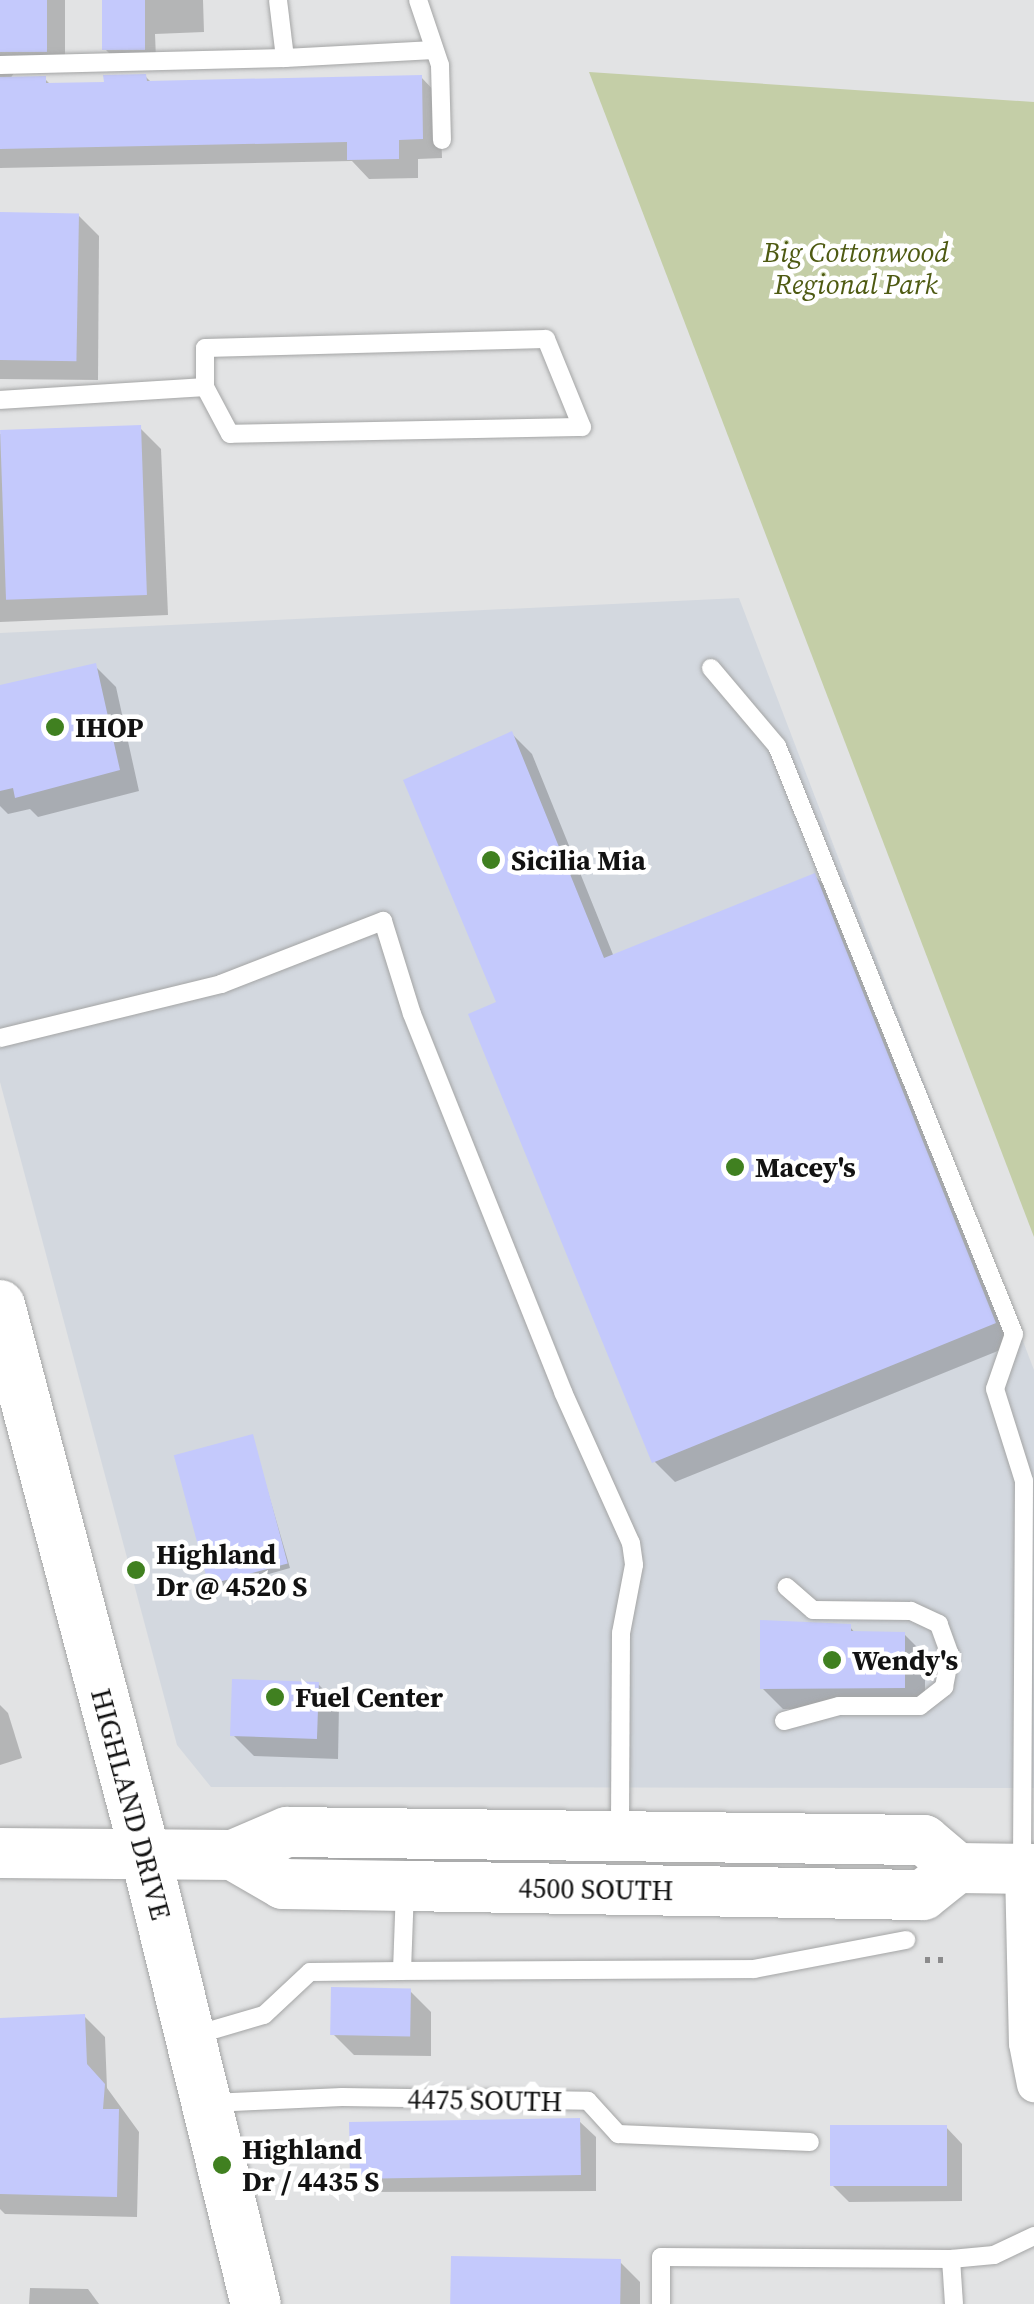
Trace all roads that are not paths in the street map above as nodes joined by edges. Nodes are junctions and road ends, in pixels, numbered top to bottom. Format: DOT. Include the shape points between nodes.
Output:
graph roads {
  1 [pos="278,0"];
  2 [pos="418,0"];
  3 [pos="434,50"];
  4 [pos="286,58"];
  5 [pos="0,65"];
  6 [pos="442,140"];
  7 [pos="205,387"];
  8 [pos="0,400"];
  9 [pos="710,668"];
  10 [pos="0,1038"];
  11 [pos="0,1305"];
  12 [pos="787,1587"];
  13 [pos="784,1721"];
  14 [pos="620,1839"];
  15 [pos="0,1852"];
  16 [pos="145,1853"];
  17 [pos="233,1855"];
  18 [pos="957,1868"];
  19 [pos="1028,1869"];
  20 [pos="405,1886"];
  21 [pos="906,1940"];
  22 [pos="402,1971"];
  23 [pos="190,2036"];
  24 [pos="1034,2084"];
  25 [pos="206,2103"];
  26 [pos="810,2142"];
  27 [pos="1034,2236"];
  28 [pos="950,2259"];
  29 [pos="256,2304"];
  30 [pos="661,2304"];
  31 [pos="954,2304"];
  1 -- 4 [label="lane"];
  2 -- 3 [label="lane"];
  3 -- 4 [label="lane"];
  3 -- 6 [label="lane"];
  4 -- 5 [label="lane"];
  7 -- 7 [label="lane" via="230,434 582,427 546,339 205,348"];
  7 -- 8 [label="lane"];
  9 -- 19 [label="lane" via="777,746 1014,1334 996,1390 1024,1480"];
  10 -- 14 [label="lane" via="221,984 383,921 419,1032 631,1543 634,1565 620,1633"];
  11 -- 16 [label="main road, HIGHLAND DRIVE"];
  12 -- 13 [label="lane" via="813,1610 911,1611 940,1624 950,1655 944,1687 920,1706 839,1706"];
  14 -- 17 [label="main road, 4500 SOUTH" via="287,1832"];
  14 -- 18 [label="main road, 4500 SOUTH" via="924,1840"];
  15 -- 16 [label="main road, 4500 SOUTH"];
  16 -- 17 [label="main road, 4500 SOUTH"];
  16 -- 23 [label="main road, HIGHLAND DRIVE"];
  17 -- 20 [label="main road, 4500 SOUTH" via="283,1884"];
  18 -- 19 [label="main road"];
  18 -- 20 [label="main road, 4500 SOUTH" via="923,1895"];
  19 -- 24 [label="street" via="1026,2043"];
  20 -- 22 [label="lane"];
  21 -- 22 [label="lane" via="754,1969"];
  22 -- 23 [label="lane" via="310,1972 264,2016"];
  23 -- 25 [label="main road, HIGHLAND DRIVE"];
  25 -- 26 [label="lane, 4475 SOUTH" via="342,2097 588,2101 618,2134"];
  25 -- 29 [label="main road, HIGHLAND DRIVE"];
  27 -- 28 [label="lane" via="994,2255"];
  28 -- 30 [label="lane" via="661,2257"];
  28 -- 31 [label="lane"];
}
